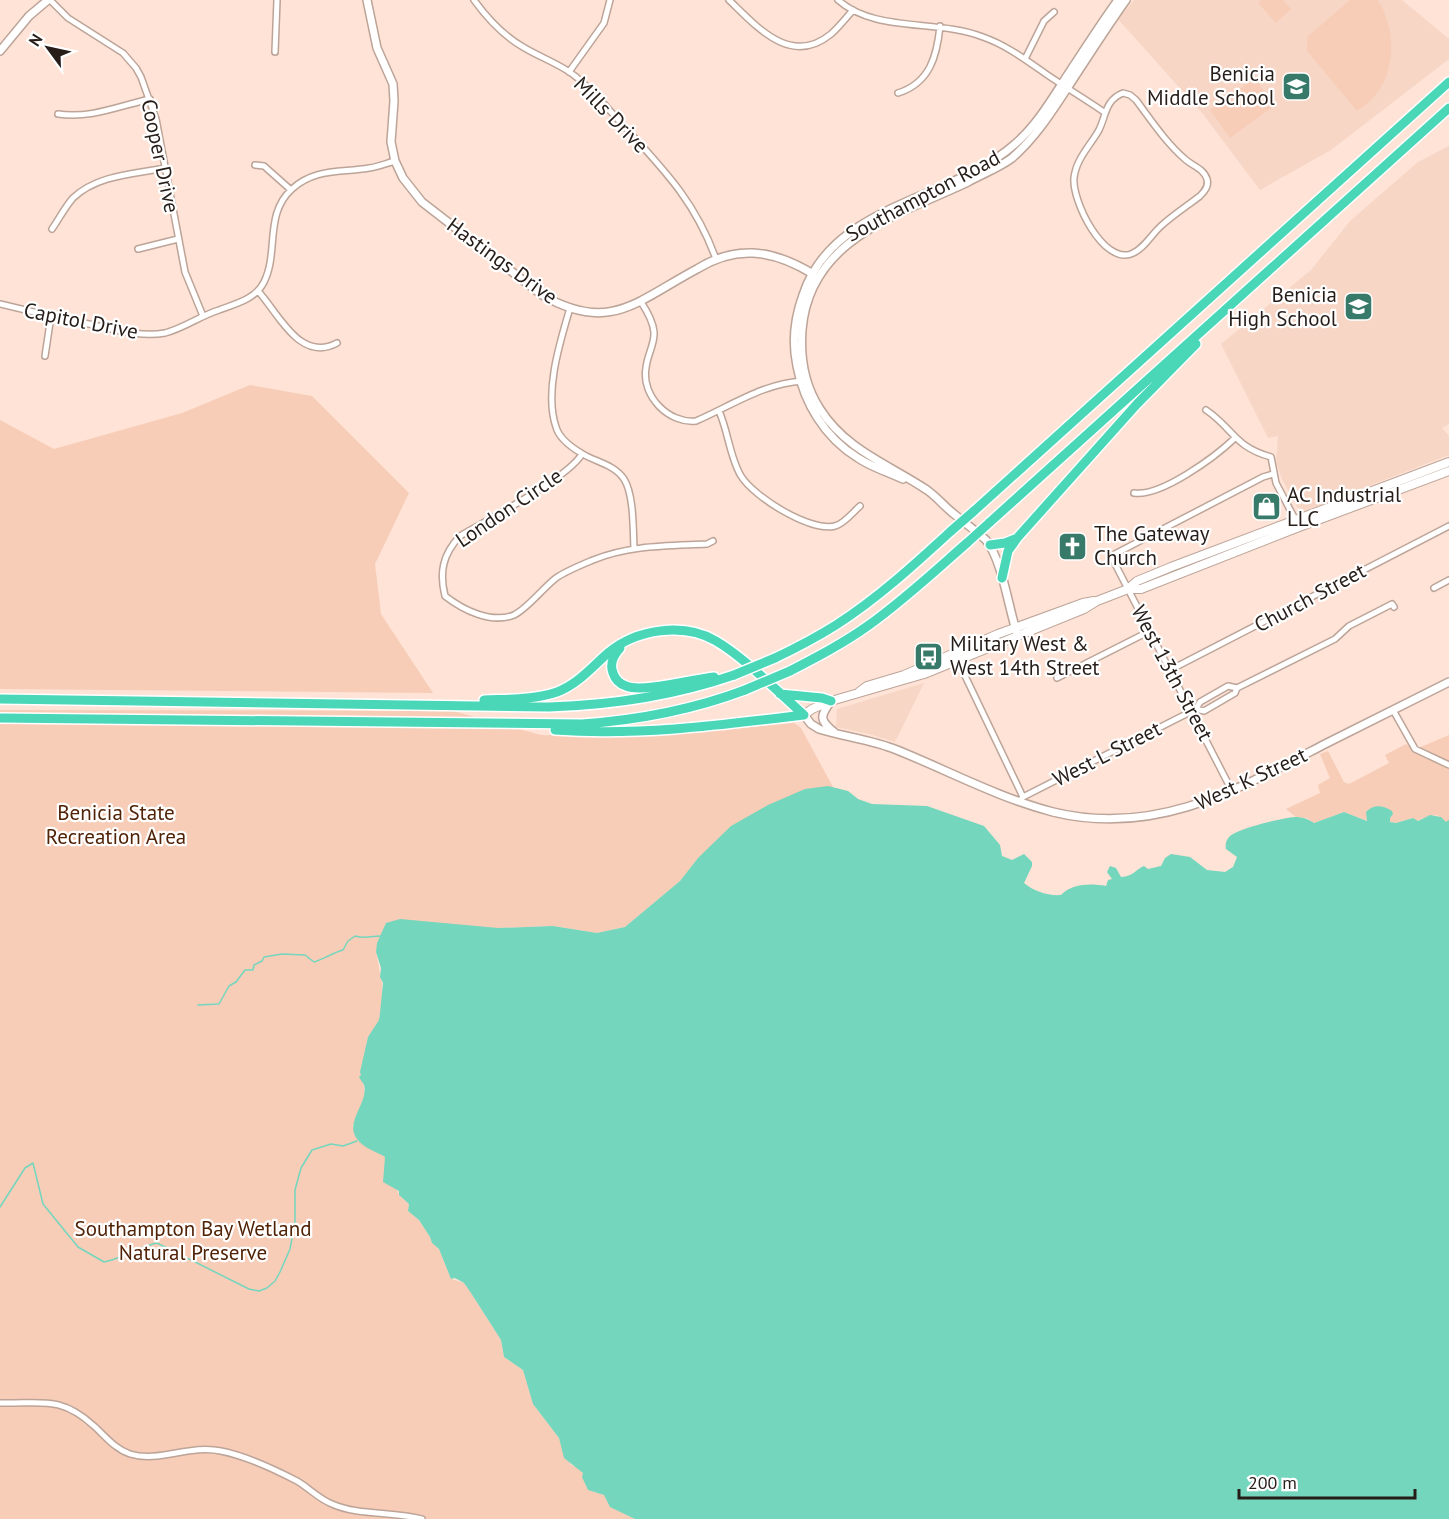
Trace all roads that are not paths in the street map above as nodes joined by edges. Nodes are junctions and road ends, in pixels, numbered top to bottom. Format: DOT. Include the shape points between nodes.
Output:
graph roads {
  1 [pos="49,0"];
  2 [pos="277,0"];
  3 [pos="367,0"];
  4 [pos="474,0"];
  5 [pos="610,0"];
  6 [pos="729,0"];
  7 [pos="838,0"];
  8 [pos="1118,0"];
  9 [pos="1126,0"];
  10 [pos="853,10"];
  11 [pos="1054,12"];
  12 [pos="940,26"];
  13 [pos="0,51"];
  14 [pos="275,52"];
  15 [pos="1025,59"];
  16 [pos="569,72"];
  17 [pos="1449,82"];
  18 [pos="1065,86"];
  19 [pos="898,93"];
  20 [pos="150,99"];
  21 [pos="1449,108"];
  22 [pos="1104,112"];
  23 [pos="58,114"];
  24 [pos="395,161"];
  25 [pos="255,165"];
  26 [pos="165,168"];
  27 [pos="291,190"];
  28 [pos="52,229"];
  29 [pos="178,240"];
  30 [pos="138,249"];
  31 [pos="716,259"];
  32 [pos="815,274"];
  33 [pos="258,291"];
  34 [pos="1245,292"];
  35 [pos="641,302"];
  36 [pos="0,304"];
  37 [pos="570,308"];
  38 [pos="51,316"];
  39 [pos="203,316"];
  40 [pos="337,343"];
  41 [pos="45,356"];
  42 [pos="803,381"];
  43 [pos="1206,410"];
  44 [pos="719,411"];
  45 [pos="1234,438"];
  46 [pos="582,454"];
  47 [pos="1449,462"];
  48 [pos="1449,471"];
  49 [pos="1273,474"];
  50 [pos="1134,493"];
  51 [pos="860,506"];
  52 [pos="1297,523"];
  53 [pos="1449,526"];
  54 [pos="1018,537"];
  55 [pos="713,541"];
  56 [pos="990,545"];
  57 [pos="634,548"];
  58 [pos="1002,578"];
  59 [pos="1449,580"];
  60 [pos="1434,588"];
  61 [pos="1128,589"];
  62 [pos="1394,607"];
  63 [pos="1150,631"];
  64 [pos="1016,632"];
  65 [pos="626,642"];
  66 [pos="956,657"];
  67 [pos="1170,670"];
  68 [pos="734,675"];
  69 [pos="1057,678"];
  70 [pos="1449,682"];
  71 [pos="1237,688"];
  72 [pos="780,694"];
  73 [pos="0,699"];
  74 [pos="831,701"];
  75 [pos="419,705"];
  76 [pos="1194,710"];
  77 [pos="1393,710"];
  78 [pos="804,715"];
  79 [pos="0,718"];
  80 [pos="511,724"];
  81 [pos="836,734"];
  82 [pos="1449,765"];
  83 [pos="1232,791"];
  84 [pos="1022,799"];
  85 [pos="0,1403"];
  86 [pos="422,1519"];
  1 -- 13 [label="street" via="29,16"];
  1 -- 20 [label="street, Cooper Drive" via="68,18 123,53 136,68"];
  2 -- 14 [label="street"];
  3 -- 24 [label="street, Hastings Drive" via="374,37 394,91 391,134"];
  4 -- 16 [label="street, Mills Drive" via="507,36"];
  5 -- 16 [label="street" via="601,28"];
  6 -- 10 [label="street" via="770,38 798,46 830,35"];
  7 -- 10 [label="street"];
  8 -- 18 [label="street, Southampton Road"];
  9 -- 18 [label="street, Southampton Road"];
  10 -- 12 [label="street" via="879,20"];
  11 -- 15 [label="street" via="1044,21"];
  12 -- 15 [label="street" via="983,36"];
  12 -- 19 [label="street" via="931,67 915,86"];
  15 -- 18 [label="street"];
  16 -- 31 [label="street, Mills Drive" via="676,184 707,235"];
  17 -- 68 [label="highway, bridge" via="905,573 827,631"];
  18 -- 22 [label="street"];
  18 -- 32 [label="street, Southampton Road" via="1004,153 860,225 832,247"];
  20 -- 23 [label="street" via="88,115"];
  20 -- 26 [label="street, Cooper Drive"];
  21 -- 34 [label="highway"];
  22 -- 22 [label="street" via="1118,95 1130,95 1207,179 1200,196 1160,227 1140,249 1124,256 1101,241 1080,208 1075,192 1076,169 1099,129"];
  24 -- 27 [label="street" via="370,168 323,172"];
  24 -- 37 [label="street, Hastings Drive" via="422,202 542,295"];
  25 -- 27 [label="street" via="264,166"];
  26 -- 28 [label="street" via="91,185 71,200"];
  26 -- 29 [label="street, Cooper Drive"];
  27 -- 33 [label="street" via="274,220 270,264"];
  29 -- 30 [label="street"];
  29 -- 39 [label="street, Cooper Drive" via="185,272"];
  31 -- 32 [label="street, Hastings Drive" via="753,253 779,258"];
  31 -- 35 [label="street, Hastings Drive"];
  32 -- 42 [label="street, Southampton Road" via="796,321 795,358"];
  33 -- 39 [label="street, Capitol Drive"];
  33 -- 40 [label="street" via="286,328 304,344 323,349"];
  34 -- 54 [label="highway" via="1137,404"];
  34 -- 80 [label="highway, bridge" via="900,602 833,649 790,672 693,707 625,721"];
  35 -- 37 [label="street, Hastings Drive" via="610,312"];
  35 -- 44 [label="street" via="654,330 645,368 653,398 681,421 696,421"];
  36 -- 38 [label="street, Capitol Drive"];
  37 -- 46 [label="street" via="554,372 553,405 556,427 564,441"];
  38 -- 39 [label="street, Capitol Drive" via="153,334 165,333"];
  38 -- 41 [label="street"];
  42 -- 44 [label="street" via="756,392"];
  42 -- 56 [label="street, Southampton Road" via="814,412 846,449 930,492"];
  43 -- 45 [label="street"];
  44 -- 51 [label="street" via="738,472 759,496 810,523 828,527 838,526"];
  45 -- 49 [label="street" via="1271,457"];
  45 -- 50 [label="street" via="1209,461 1173,481 1150,493"];
  46 -- 57 [label="street" via="609,466 624,479 632,513"];
  46 -- 57 [label="street, London Circle" via="542,487 460,537 449,548 444,561 445,596 477,614 498,618 514,615 558,576"];
  47 -- 52 [label="main road"];
  48 -- 52 [label="main road"];
  49 -- 52 [label="street"];
  49 -- 61 [label="street, West 13th Street" via="1111,556"];
  52 -- 61 [label="main road" via="1141,589"];
  53 -- 67 [label="street, Church Street"];
  54 -- 56 [label="highway"];
  54 -- 58 [label="highway" via="1008,551"];
  55 -- 57 [label="street, London Circle"];
  56 -- 58 [label="street, Southampton Road"];
  58 -- 64 [label="street, Southampton Road"];
  59 -- 60 [label="street"];
  61 -- 63 [label="street, West 13th Street"];
  61 -- 64 [label="main road" via="1083,603"];
  62 -- 71 [label="street, West L Street" via="1392,604 1366,617 1335,639"];
  63 -- 67 [label="street, West 13th Street"];
  63 -- 69 [label="street"];
  64 -- 66 [label="main road"];
  65 -- 68 [label="highway" via="615,654 612,669 614,677 627,687"];
  65 -- 72 [label="highway" via="655,631 696,632 734,653"];
  65 -- 75 [label="highway" via="574,684 557,692 518,699 436,700"];
  66 -- 74 [label="main road"];
  66 -- 84 [label="street"];
  67 -- 76 [label="street, West 13th Street"];
  68 -- 75 [label="highway" via="672,693 617,703 549,707"];
  70 -- 77 [label="street, West K Street"];
  71 -- 76 [label="street, West L Street" via="1204,711"];
  71 -- 76 [label="street, West L Street" via="1228,686 1200,702"];
  72 -- 74 [label="highway"];
  72 -- 78 [label="highway"];
  73 -- 75 [label="highway"];
  74 -- 78 [label="main road"];
  74 -- 81 [label="street" via="822,716 825,725"];
  76 -- 83 [label="street, West 13th Street"];
  76 -- 84 [label="street, West L Street"];
  77 -- 82 [label="street" via="1416,749"];
  77 -- 83 [label="street, West K Street"];
  78 -- 80 [label="highway" via="607,732 546,730"];
  78 -- 81 [label="street, West K Street" via="813,726"];
  79 -- 80 [label="highway"];
  81 -- 84 [label="street, West K Street" via="881,744"];
  83 -- 84 [label="street, West K Street" via="1172,812 1110,819 1064,814"];
  85 -- 86 [label="street" via="33,1401 64,1406 131,1455 195,1449 221,1451 272,1469 340,1507"];
}
